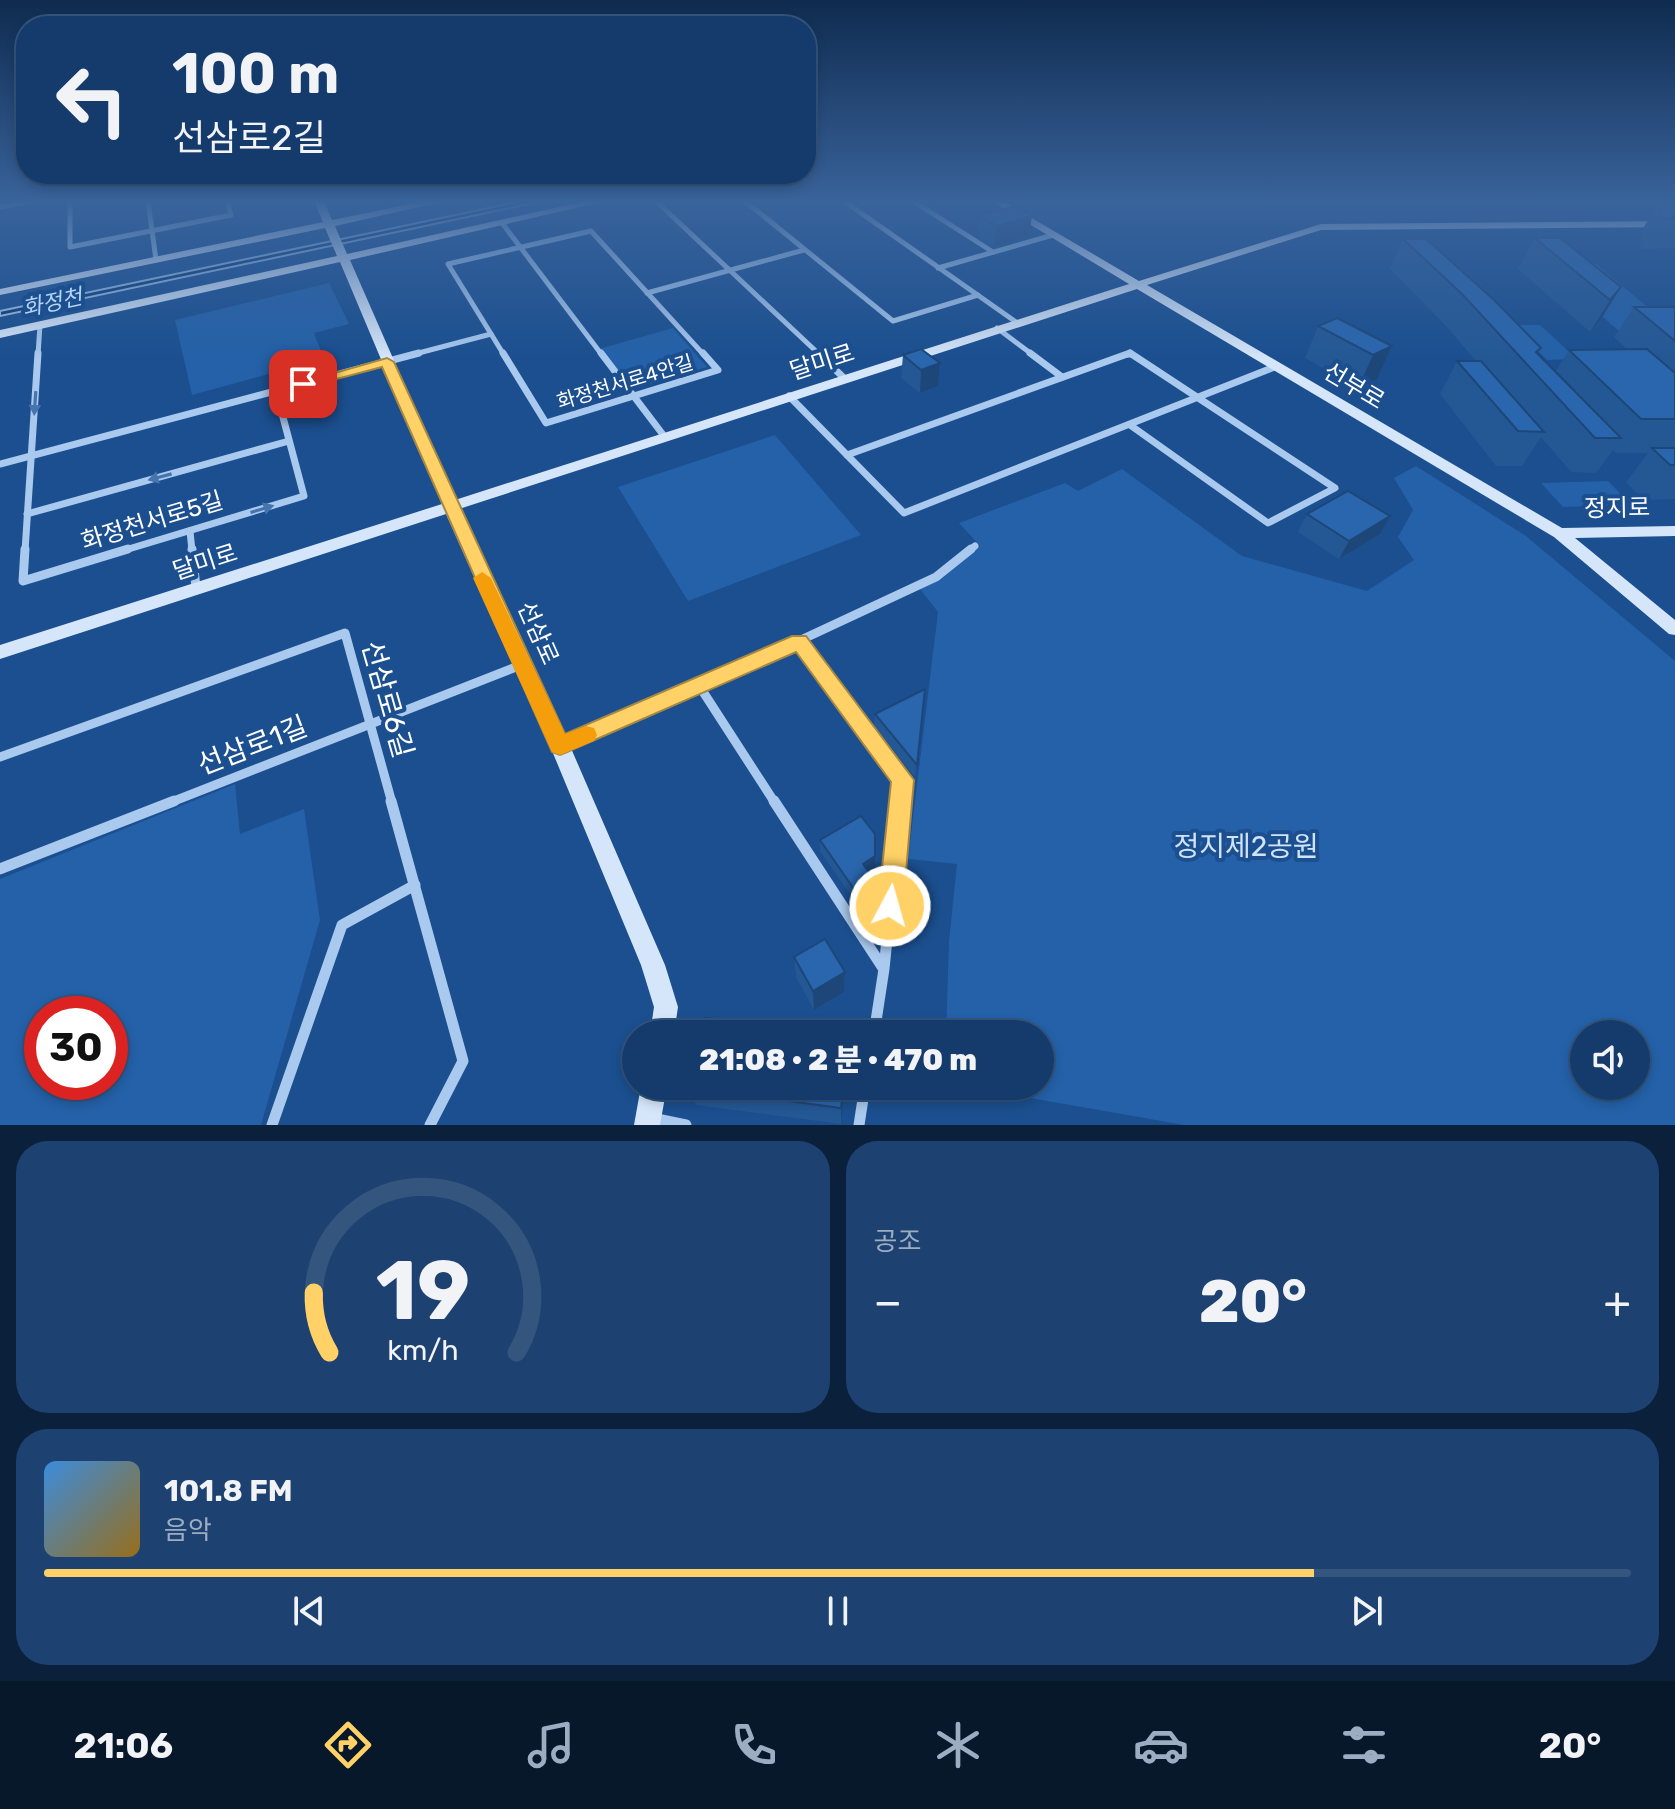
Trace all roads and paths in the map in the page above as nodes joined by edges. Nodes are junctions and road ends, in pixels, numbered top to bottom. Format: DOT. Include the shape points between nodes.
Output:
graph roads {
  1 [pos="155,254"];
  2 [pos="192,254"];
  3 [pos="342,254"];
  4 [pos="493,254"];
  5 [pos="526,254"];
  6 [pos="611,254"];
  7 [pos="711,254"];
  8 [pos="792,254"];
  9 [pos="808,254"];
  10 [pos="918,254"];
  11 [pos="988,254"];
  12 [pos="1085,254"];
  13 [pos="1233,254"];
  14 [pos="156,260"];
  15 [pos="938,268"];
  16 [pos="729,271"];
  17 [pos="1135,283"];
  18 [pos="0,292"];
  19 [pos="647,293"];
  20 [pos="978,295"];
  21 [pos="1016,322"];
  22 [pos="40,325"];
  23 [pos="997,328"];
  24 [pos="0,334"];
  25 [pos="491,334"];
  26 [pos="387,362"];
  27 [pos="1277,366"];
  28 [pos="1062,377"];
  29 [pos="844,378"];
  30 [pos="276,391"];
  31 [pos="633,396"];
  32 [pos="789,396"];
  33 [pos="1199,398"];
  34 [pos="1130,425"];
  35 [pos="664,436"];
  36 [pos="289,441"];
  37 [pos="847,455"];
  38 [pos="31,456"];
  39 [pos="0,464"];
  40 [pos="450,506"];
  41 [pos="27,514"];
  42 [pos="190,531"];
  43 [pos="1675,531"];
  44 [pos="1559,533"];
  45 [pos="975,546"];
  46 [pos="196,588"];
  47 [pos="1675,629"];
  48 [pos="799,642"];
  49 [pos="0,652"];
  50 [pos="521,665"];
  51 [pos="700,687"];
  52 [pos="370,724"];
  53 [pos="560,746"];
  54 [pos="0,757"];
  55 [pos="0,869"];
  56 [pos="415,885"];
  57 [pos="884,969"];
  58 [pos="664,1020"];
  59 [pos="876,1020"];
  60 [pos="652,1100"];
  61 [pos="863,1100"];
  62 [pos="648,1121"];
  63 [pos="272,1125"];
  64 [pos="430,1125"];
  65 [pos="686,1125"];
  66 [pos="859,1125"];
  1 -- 14 [label="street"];
  2 -- 14 [label="street"];
  3 -- 22 [label="street"];
  3 -- 26 [label="street, 선삼로"];
  4 -- 25 [label="street, 화정천서로4안길" via="448,264"];
  5 -- 31 [label="street"];
  6 -- 19 [label="street, 화정천서로4안길"];
  7 -- 16 [label="street"];
  8 -- 16 [label="street"];
  9 -- 20 [label="street" via="893,321"];
  10 -- 15 [label="street"];
  11 -- 15 [label="street"];
  12 -- 17 [label="street, 선부로"];
  13 -- 17 [label="street, 달미로"];
  14 -- 18 [label="street"];
  15 -- 20 [label="street"];
  16 -- 19 [label="street"];
  16 -- 29 [label="street"];
  17 -- 21 [label="street, 달미로"];
  17 -- 27 [label="street, 선부로"];
  19 -- 31 [label="street, 화정천서로4안길" via="718,370"];
  20 -- 21 [label="street"];
  21 -- 23 [label="street, 달미로"];
  22 -- 24 [label="street"];
  22 -- 38 [label="street, 화정천서로5길, one-way"];
  23 -- 28 [label="street"];
  23 -- 29 [label="street, 달미로"];
  25 -- 26 [label="street"];
  25 -- 31 [label="street, 화정천서로4안길" via="546,423"];
  26 -- 30 [label="street"];
  26 -- 40 [label="street, 선삼로"];
  27 -- 33 [label="street"];
  27 -- 44 [label="street, 선부로"];
  28 -- 33 [label="street" via="1130,353"];
  28 -- 37 [label="street"];
  29 -- 32 [label="street, 달미로"];
  30 -- 36 [label="street, 화정천서로5길"];
  30 -- 38 [label="street"];
  31 -- 35 [label="street"];
  32 -- 35 [label="street, 달미로"];
  32 -- 37 [label="street"];
  33 -- 34 [label="street"];
  33 -- 34 [label="street" via="1335,488 1268,523"];
  34 -- 37 [label="street" via="904,513"];
  35 -- 40 [label="street, 달미로"];
  36 -- 41 [label="street, 화정천서로5길, one-way"];
  42 -- 36 [label="street, 화정천서로5길, one-way" via="304,496"];
  38 -- 39 [label="street"];
  38 -- 41 [label="street, 화정천서로5길"];
  40 -- 46 [label="street, 달미로"];
  40 -- 50 [label="street, 선삼로"];
  41 -- 42 [label="street, 화정천서로5길" via="23,581"];
  42 -- 46 [label="street"];
  43 -- 44 [label="street, 정지로"];
  44 -- 47 [label="street, 선부로"];
  45 -- 48 [label="street" via="936,577"];
  46 -- 49 [label="street, 달미로"];
  48 -- 51 [label="street"];
  48 -- 57 [label="street" via="903,780"];
  50 -- 52 [label="street, 선삼로1길"];
  50 -- 53 [label="street, 선삼로"];
  51 -- 53 [label="street"];
  51 -- 57 [label="street"];
  52 -- 54 [label="street, 선삼로6길" via="345,633"];
  52 -- 55 [label="street, 선삼로1길"];
  52 -- 56 [label="street, 선삼로6길"];
  53 -- 58 [label="street, 선삼로" via="653,965 666,1007"];
  56 -- 63 [label="street" via="342,925"];
  56 -- 64 [label="street, 선삼로6길" via="463,1061"];
  57 -- 59 [label="street"];
  60 -- 62 [label="street"];
  61 -- 66 [label="street"];
  62 -- 65 [label="street"];
}
